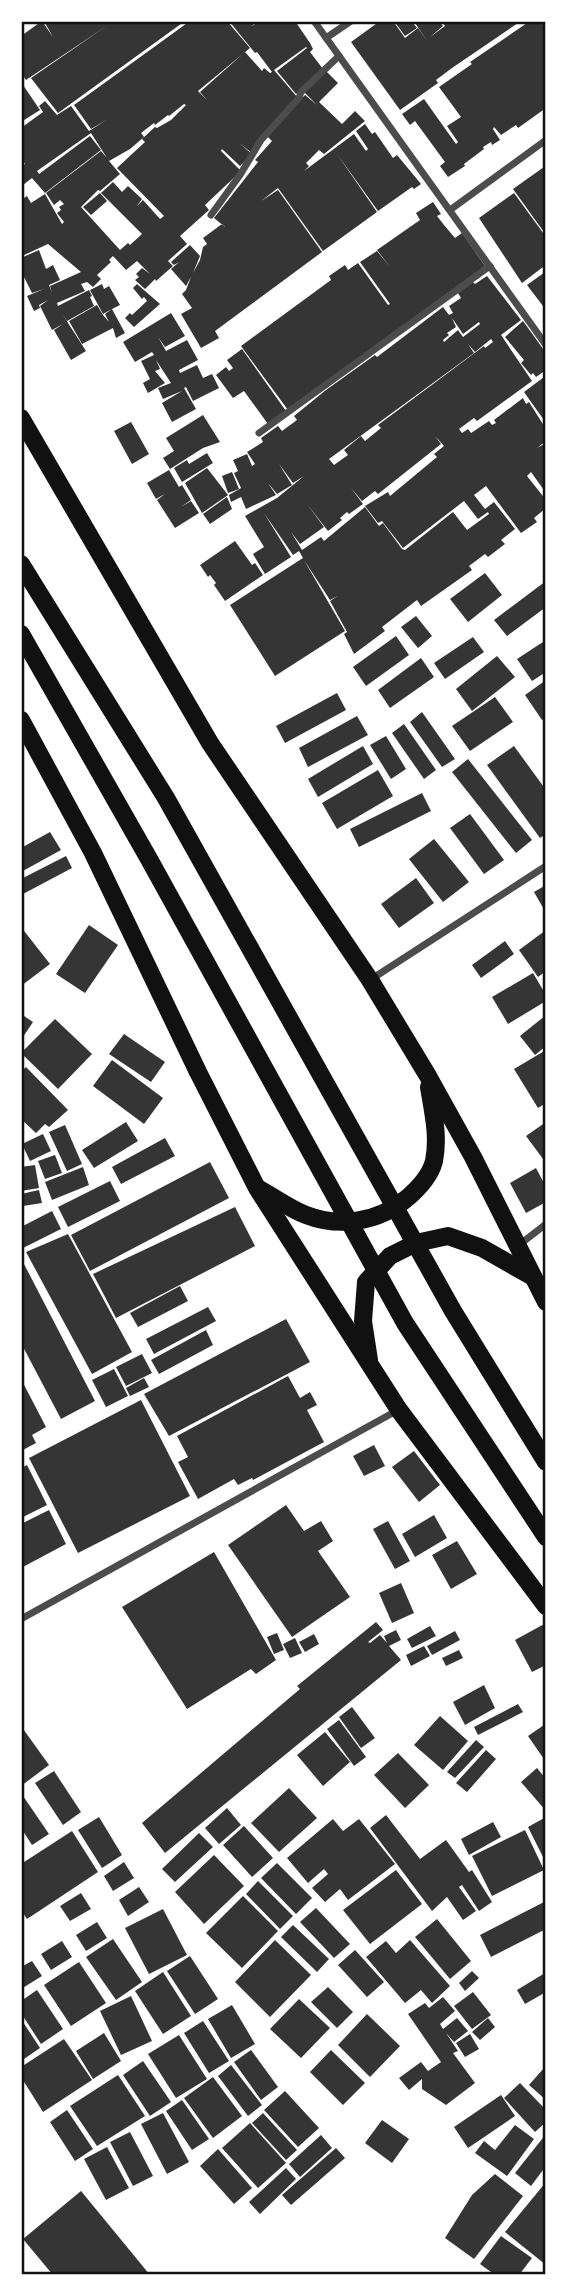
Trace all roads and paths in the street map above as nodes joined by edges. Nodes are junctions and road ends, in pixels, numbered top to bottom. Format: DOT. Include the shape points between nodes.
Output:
graph roads {
  1 [pos="314,21"];
  2 [pos="351,21"];
  3 [pos="326,38"];
  4 [pos="339,56"];
  5 [pos="546,139"];
  6 [pos="450,211"];
  7 [pos="211,215"];
  8 [pos="489,266"];
  9 [pos="546,345"];
  10 [pos="21,418"];
  11 [pos="259,433"];
  12 [pos="21,564"];
  13 [pos="21,634"];
  14 [pos="21,720"];
  15 [pos="546,866"];
  16 [pos="370,980"];
  17 [pos="428,1076"];
  18 [pos="257,1188"];
  19 [pos="546,1224"];
  20 [pos="518,1245"];
  21 [pos="533,1277"];
  22 [pos="546,1302"];
  23 [pos="370,1367"];
  24 [pos="399,1410"];
  25 [pos="546,1462"];
  26 [pos="546,1537"];
  27 [pos="546,1606"];
  28 [pos="21,1619"];
  1 -- 3 [label="street"];
  2 -- 3 [label="street"];
  3 -- 4 [label="street"];
  4 -- 6 [label="street"];
  4 -- 7 [label="street" via="261,140"];
  5 -- 6 [label="street"];
  6 -- 8 [label="street"];
  8 -- 9 [label="street"];
  8 -- 11 [label="street"];
  10 -- 16 [label="main road" via="211,743"];
  12 -- 25 [label="main road" via="166,798 453,1311"];
  13 -- 26 [label="main road" via="405,1323"];
  14 -- 18 [label="main road" via="93,853"];
  15 -- 16 [label="street"];
  16 -- 17 [label="main road"];
  17 -- 18 [label="main road" via="436,1139 433,1164 420,1188 395,1208 366,1221 334,1222 305,1215"];
  17 -- 20 [label="main road"];
  18 -- 23 [label="main road"];
  19 -- 20 [label="street"];
  20 -- 21 [label="main road"];
  21 -- 22 [label="main road"];
  21 -- 23 [label="main road" via="482,1248 448,1236 416,1243 390,1256 366,1282 363,1321"];
  23 -- 24 [label="main road"];
  24 -- 27 [label="main road"];
  24 -- 28 [label="street"];
}
